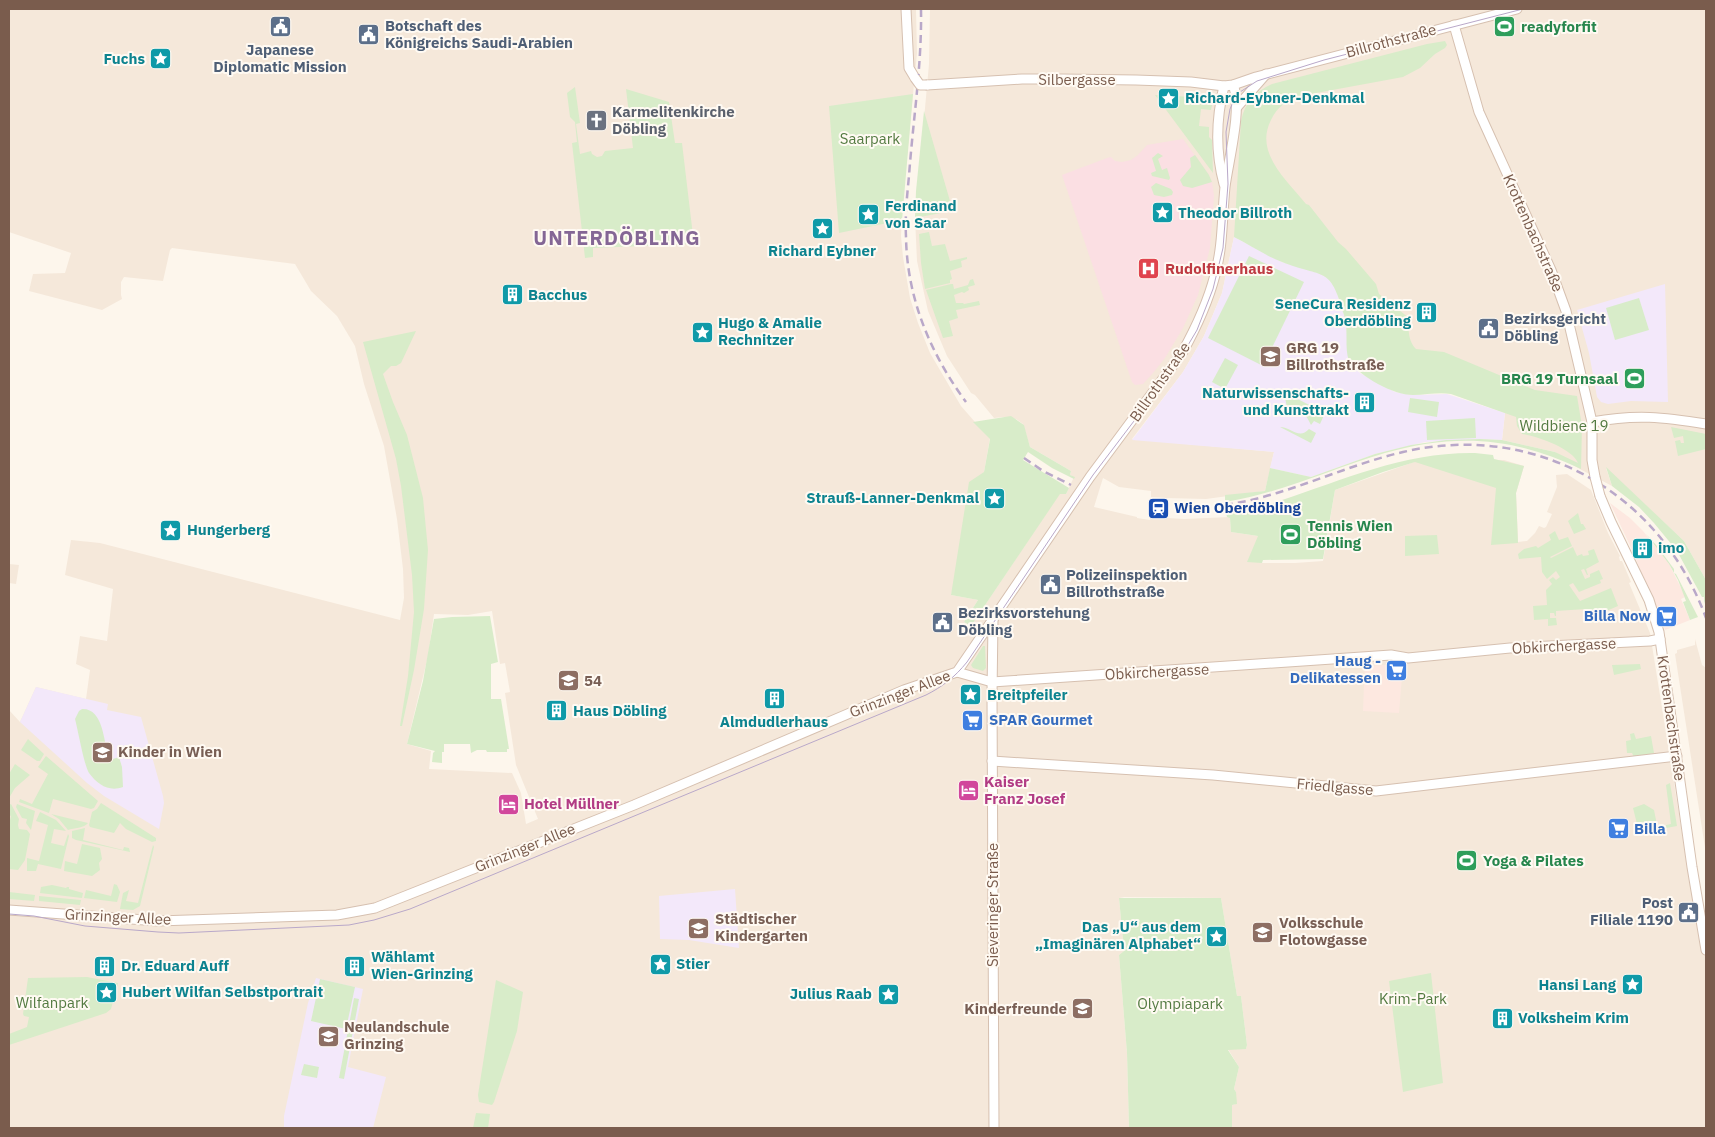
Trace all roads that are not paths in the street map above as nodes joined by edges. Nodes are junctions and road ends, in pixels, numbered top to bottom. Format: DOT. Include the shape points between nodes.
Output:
graph roads {
  1 [pos="906,9"];
  2 [pos="1517,9"];
  3 [pos="1454,25"];
  4 [pos="1266,74"];
  5 [pos="1229,86"];
  6 [pos="1237,107"];
  7 [pos="1225,188"];
  8 [pos="1592,422"];
  9 [pos="1706,424"];
  10 [pos="993,620"];
  11 [pos="1660,639"];
  12 [pos="957,672"];
  13 [pos="992,682"];
  14 [pos="1677,756"];
  15 [pos="992,761"];
  16 [pos="9,910"];
  17 [pos="1706,950"];
  18 [pos="994,1128"];
  1 -- 5 [label="main road, Silbergasse" via="909,68 921,83 1062,79"];
  2 -- 3 [label="main road, Billrothstraße"];
  3 -- 4 [label="main road, Billrothstraße"];
  3 -- 8 [label="main road, Krottenbachstraße" via="1479,112 1558,288"];
  4 -- 5 [label="main road, Billrothstraße"];
  4 -- 6 [label="main road"];
  5 -- 6 [label="main road, Billrothstraße" via="1237,95"];
  5 -- 7 [label="main road, Billrothstraße" via="1218,112 1217,136"];
  6 -- 7 [label="main road, Billrothstraße"];
  7 -- 10 [label="main road, Billrothstraße" via="1218,264 1209,296 1190,338"];
  8 -- 9 [label="main road" via="1626,416"];
  8 -- 11 [label="main road, Krottenbachstraße, bridge" via="1592,460 1600,496 1649,600"];
  10 -- 12 [label="main road, Grinzinger Allee"];
  10 -- 13 [label="main road"];
  11 -- 13 [label="main road, Obkirchergasse" via="1408,658 1391,655"];
  11 -- 14 [label="main road, Krottenbachstraße"];
  12 -- 13 [label="main road, Obkirchergasse"];
  12 -- 16 [label="main road, Grinzinger Allee" via="904,690 634,805 375,908 337,915 158,921"];
  13 -- 15 [label="main road, Sieveringer Straße"];
  14 -- 15 [label="main road, Friedlgasse" via="1376,791 1213,775"];
  14 -- 17 [label="main road, Krottenbachstraße"];
  15 -- 18 [label="main road, Sieveringer Straße"];
}
